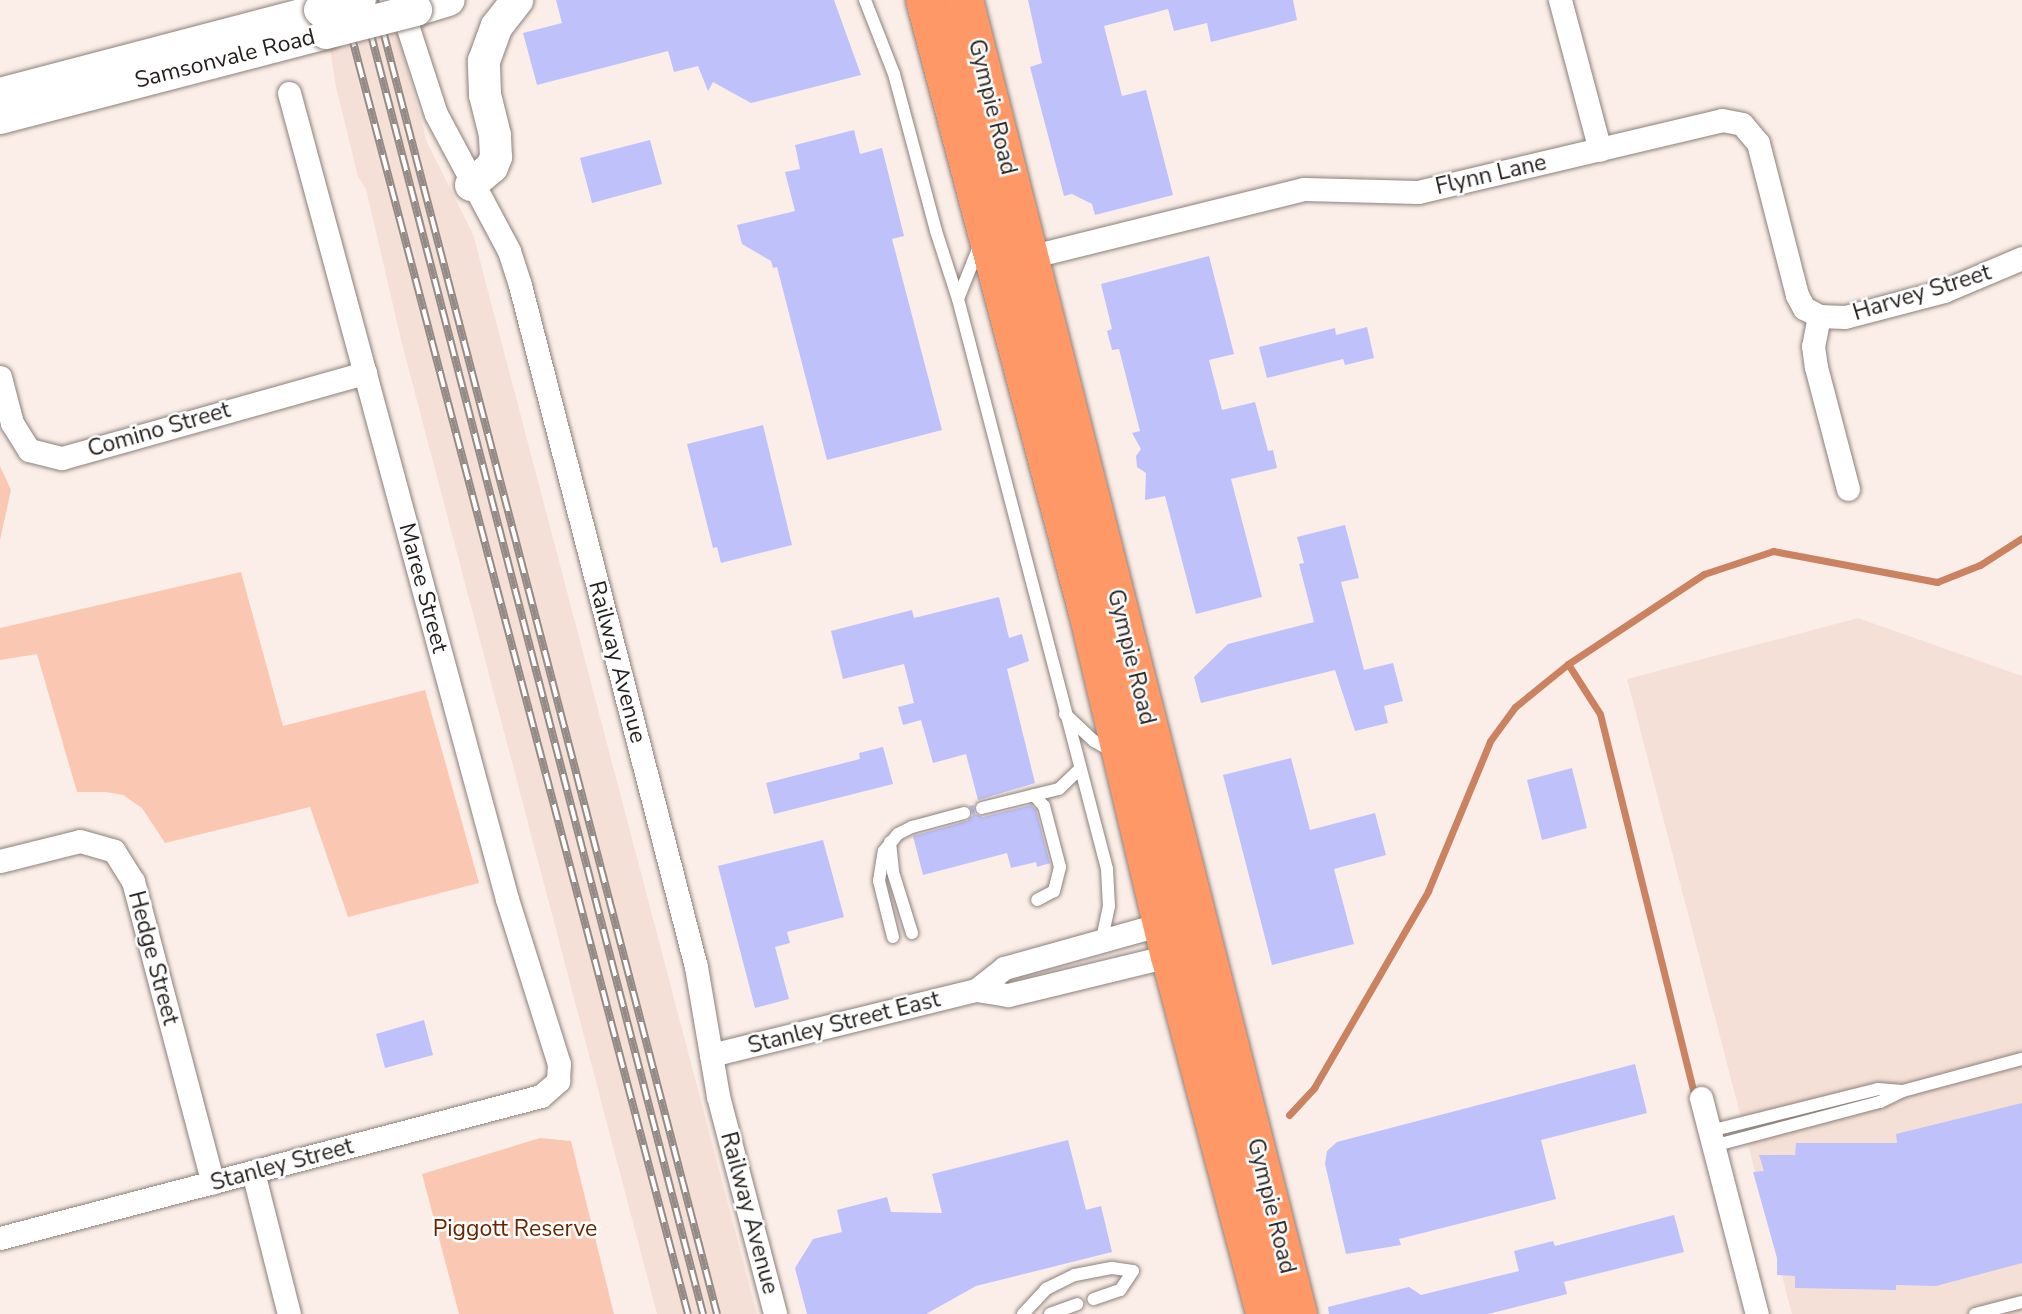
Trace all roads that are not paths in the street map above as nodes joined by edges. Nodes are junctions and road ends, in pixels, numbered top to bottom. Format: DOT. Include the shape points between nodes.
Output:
graph roads {
  1 [pos="360,0"];
  2 [pos="449,0"];
  3 [pos="517,0"];
  4 [pos="865,0"];
  5 [pos="925,0"];
  6 [pos="964,0"];
  7 [pos="1560,0"];
  8 [pos="412,19"];
  9 [pos="323,22"];
  10 [pos="289,93"];
  11 [pos="0,94"];
  12 [pos="0,118"];
  13 [pos="1600,150"];
  14 [pos="471,185"];
  15 [pos="985,231"];
  16 [pos="1029,257"];
  17 [pos="2022,258"];
  18 [pos="958,299"];
  19 [pos="1819,316"];
  20 [pos="365,373"];
  21 [pos="0,377"];
  22 [pos="1848,489"];
  23 [pos="1065,714"];
  24 [pos="1121,757"];
  25 [pos="1079,771"];
  26 [pos="1034,795"];
  27 [pos="982,808"];
  28 [pos="964,813"];
  29 [pos="890,842"];
  30 [pos="0,861"];
  31 [pos="1037,900"];
  32 [pos="912,933"];
  33 [pos="1183,935"];
  34 [pos="893,937"];
  35 [pos="1101,943"];
  36 [pos="976,990"];
  37 [pos="711,1055"];
  38 [pos="2022,1059"];
  39 [pos="558,1081"];
  40 [pos="1701,1098"];
  41 [pos="1712,1138"];
  42 [pos="253,1172"];
  43 [pos="213,1183"];
  44 [pos="0,1238"];
  45 [pos="1094,1299"];
  46 [pos="2022,1302"];
  47 [pos="1077,1304"];
  48 [pos="289,1314"];
  49 [pos="775,1314"];
  50 [pos="1023,1314"];
  51 [pos="1050,1314"];
  52 [pos="1265,1314"];
  53 [pos="1298,1314"];
  54 [pos="1757,1314"];
  55 [pos="1975,1314"];
  1 -- 9 [label="main road, Samsonvale Road, bridge"];
  2 -- 8 [label="main road, Samsonvale Road"];
  3 -- 14 [label="main road" via="497,26 484,61 496,157 492,167"];
  4 -- 18 [label="lane" via="894,74"];
  5 -- 15 [label="highway, Gympie Road"];
  6 -- 16 [label="highway, Gympie Road"];
  7 -- 13 [label="street"];
  8 -- 9 [label="main road, Samsonvale Road, bridge"];
  8 -- 14 [label="street, Railway Avenue" via="431,103"];
  9 -- 11 [label="main road, Samsonvale Road"];
  9 -- 12 [label="main road, Samsonvale Road"];
  10 -- 20 [label="street, Maree Street"];
  13 -- 16 [label="street, Flynn Lane" via="1418,192 1304,189"];
  13 -- 19 [label="street, Flynn Lane" via="1722,120 1742,124 1758,144 1797,295 1804,308"];
  14 -- 37 [label="street, Railway Avenue" via="509,251 520,285 696,967"];
  15 -- 18 [label="lane"];
  15 -- 24 [label="highway, Gympie Road" via="1088,613"];
  16 -- 33 [label="highway, Gympie Road"];
  17 -- 19 [label="street, Harvey Street" via="1944,291 1845,317"];
  18 -- 23 [label="lane"];
  19 -- 22 [label="street" via="1813,346 1816,367"];
  20 -- 21 [label="street, Comino Street" via="62,458 29,450 12,423"];
  20 -- 39 [label="street, Maree Street" via="507,900 559,1064"];
  23 -- 24 [label="lane" via="1094,741"];
  23 -- 25 [label="lane"];
  24 -- 33 [label="highway, Gympie Road"];
  25 -- 26 [label="lane" via="1059,789"];
  25 -- 35 [label="lane" via="1110,887"];
  26 -- 27 [label="lane"];
  26 -- 31 [label="lane" via="1044,806 1060,867 1054,891"];
  28 -- 29 [label="lane" via="912,827"];
  29 -- 32 [label="lane" via="893,872"];
  29 -- 34 [label="lane" via="881,859 879,881"];
  30 -- 43 [label="street, Hedge Street" via="80,841 114,850 133,881"];
  33 -- 35 [label="street, Stanley Street East"];
  33 -- 36 [label="street, Stanley Street East" via="1008,995"];
  33 -- 52 [label="highway, Gympie Road"];
  33 -- 53 [label="highway, Gympie Road"];
  35 -- 36 [label="street, Stanley Street East" via="1004,968"];
  36 -- 37 [label="street, Stanley Street East"];
  37 -- 49 [label="street, Railway Avenue"];
  38 -- 41 [label="lane" via="1903,1091 1878,1089"];
  39 -- 42 [label="street, Stanley Street" via="541,1096"];
  40 -- 41 [label="street"];
  41 -- 54 [label="street"];
  42 -- 43 [label="street, Stanley Street"];
  42 -- 48 [label="street"];
  43 -- 44 [label="street, Stanley Street"];
  45 -- 50 [label="lane" via="1120,1290 1133,1270 1112,1268 1075,1275 1046,1289"];
  46 -- 55 [label="lane"];
  47 -- 51 [label="lane"];
}
